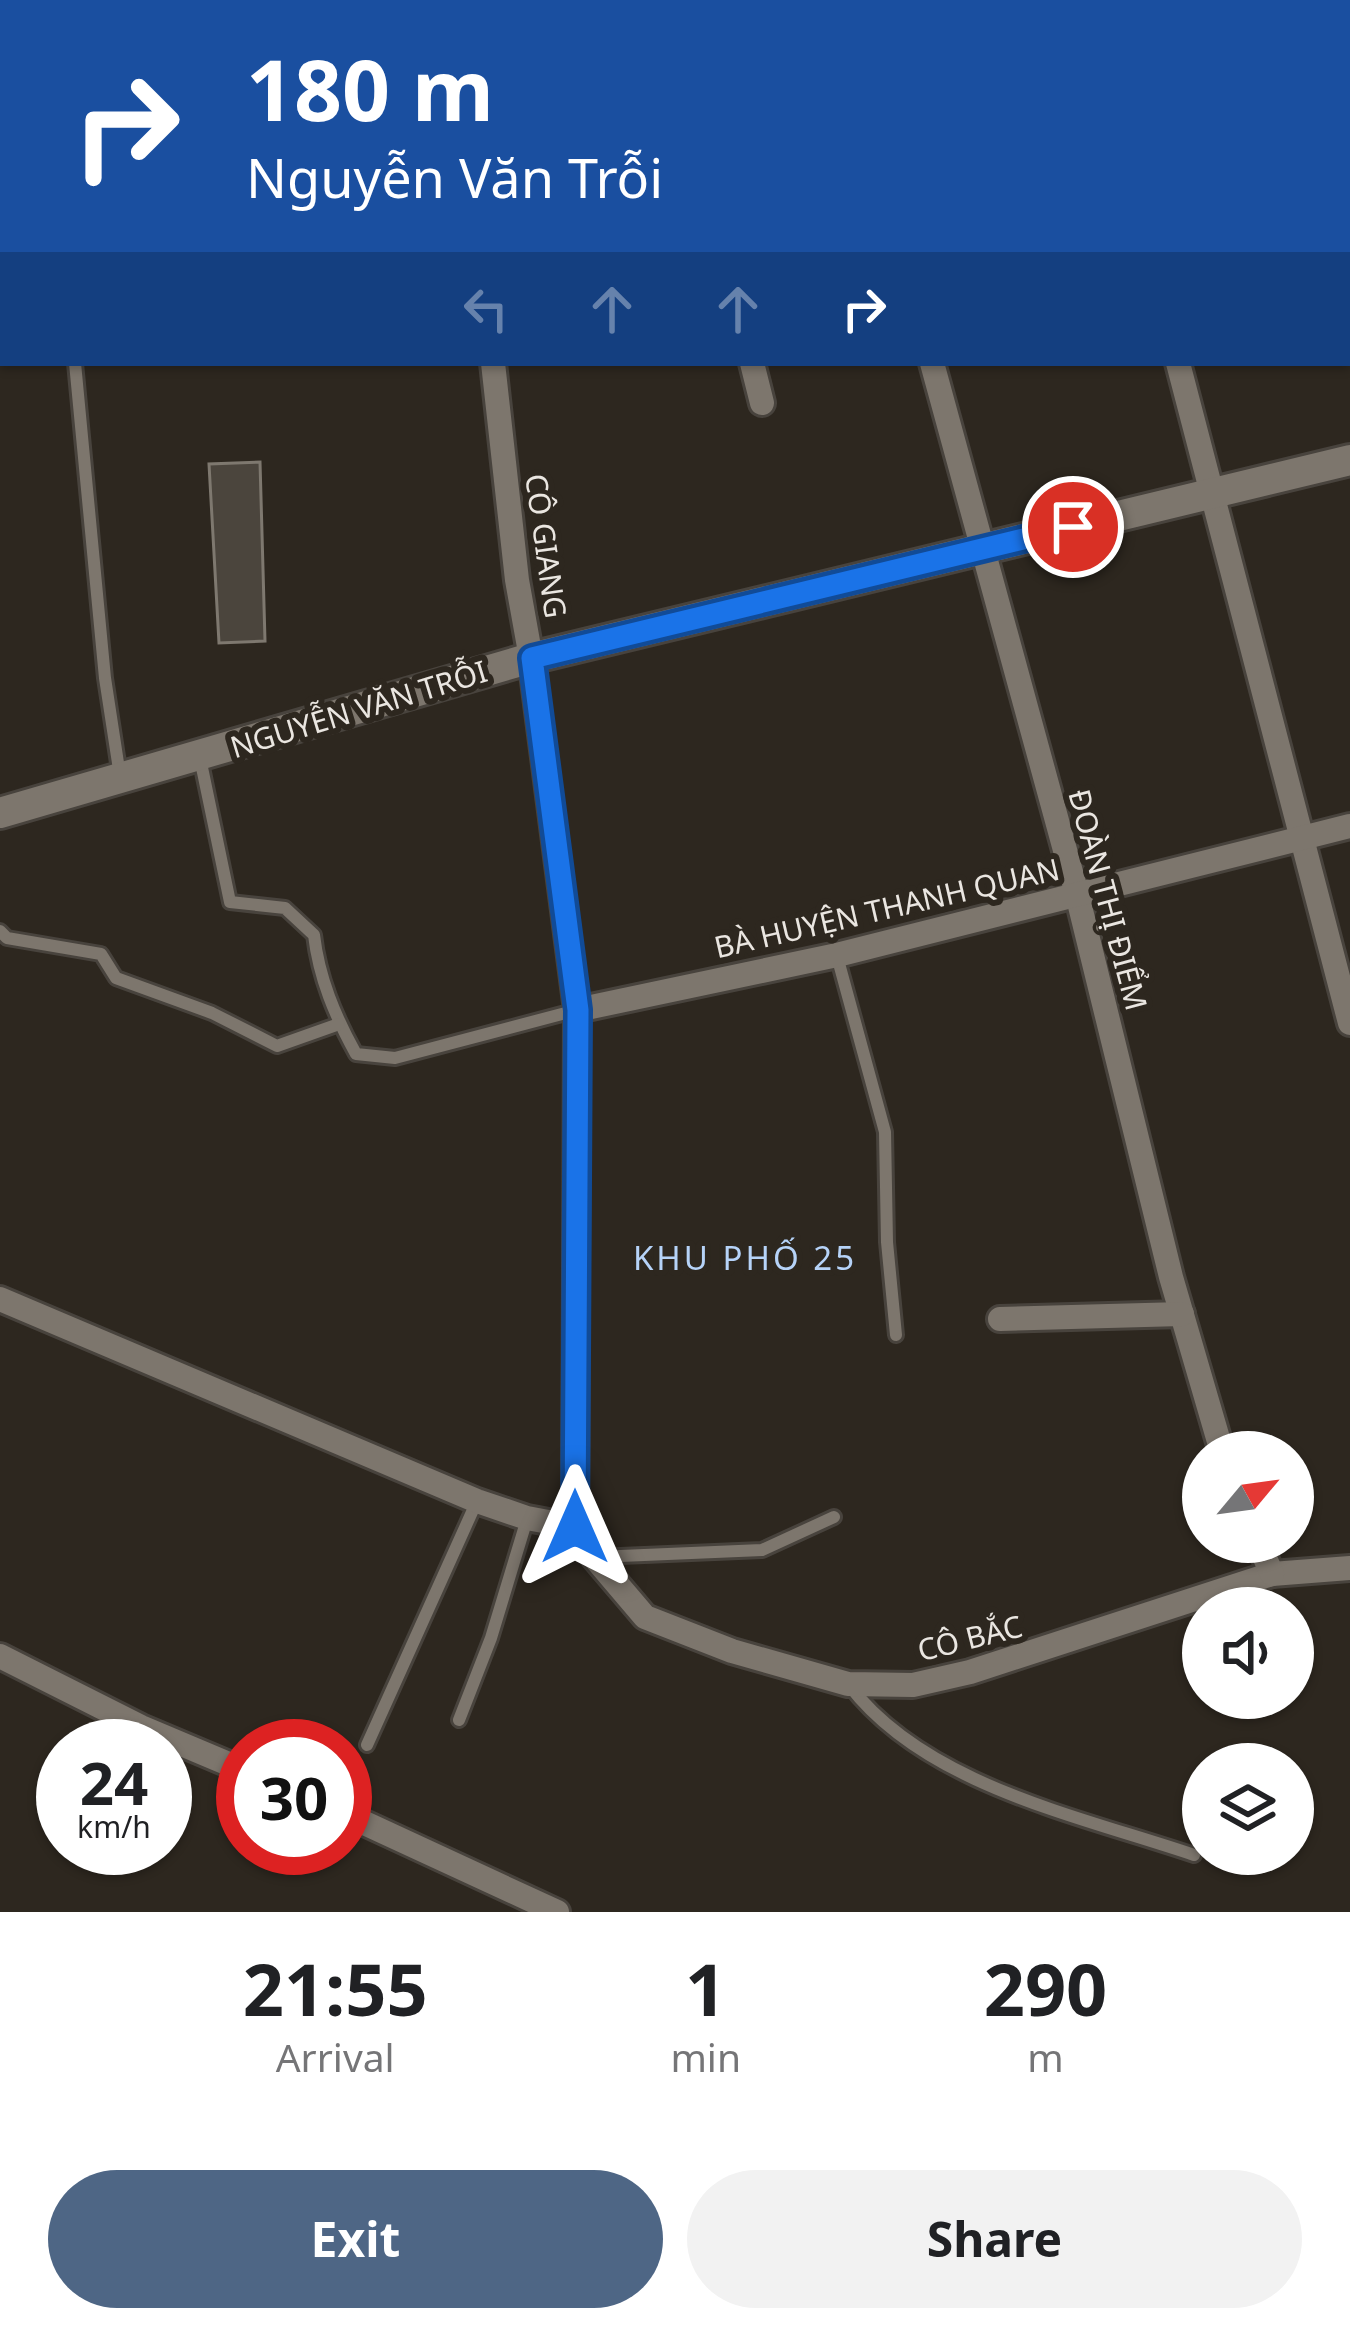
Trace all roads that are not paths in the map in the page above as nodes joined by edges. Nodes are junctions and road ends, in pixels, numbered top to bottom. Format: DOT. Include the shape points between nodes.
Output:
graph roads {
  1 [pos="75,366"];
  2 [pos="493,366"];
  3 [pos="753,366"];
  4 [pos="933,366"];
  5 [pos="1179,366"];
  6 [pos="762,403"];
  7 [pos="1350,460"];
  8 [pos="1213,496"];
  9 [pos="979,548"];
  10 [pos="532,658"];
  11 [pos="200,757"];
  12 [pos="120,777"];
  13 [pos="0,813"];
  14 [pos="1350,826"];
  15 [pos="1301,839"];
  16 [pos="1077,894"];
  17 [pos="0,931"];
  18 [pos="837,955"];
  19 [pos="578,1010"];
  20 [pos="1350,1023"];
  21 [pos="339,1024"];
  22 [pos="0,1299"];
  23 [pos="1181,1314"];
  24 [pos="1000,1319"];
  25 [pos="896,1335"];
  26 [pos="1216,1431"];
  27 [pos="477,1501"];
  28 [pos="834,1517"];
  29 [pos="527,1518"];
  30 [pos="575,1527"];
  31 [pos="594,1557"];
  32 [pos="1267,1563"];
  33 [pos="1350,1568"];
  34 [pos="1272,1574"];
  35 [pos="0,1656"];
  36 [pos="848,1684"];
  37 [pos="459,1720"];
  38 [pos="372,1734"];
  39 [pos="216,1758"];
  40 [pos="372,1826"];
  41 [pos="1182,1852"];
  42 [pos="557,1912"];
  1 -- 12 [label="lane"];
  2 -- 10 [label="street, CÔ GIANG"];
  3 -- 6 [label="street"];
  4 -- 9 [label="street, ĐOÀN THỊ ĐIỂM"];
  5 -- 8 [label="street"];
  7 -- 8 [label="street, NGUYỄN VĂN TRỖI"];
  8 -- 9 [label="street, NGUYỄN VĂN TRỖI"];
  8 -- 15 [label="street"];
  9 -- 10 [label="street, NGUYỄN VĂN TRỖI"];
  9 -- 16 [label="street, ĐOÀN THỊ ĐIỂM"];
  10 -- 11 [label="street, NGUYỄN VĂN TRỖI"];
  10 -- 19 [label="street, CÔ GIANG"];
  11 -- 12 [label="street, NGUYỄN VĂN TRỖI"];
  11 -- 21 [label="lane" via="230,902 285,908 314,934"];
  12 -- 13 [label="street, NGUYỄN VĂN TRỖI"];
  14 -- 15 [label="street, BÀ HUYỆN THANH QUAN"];
  15 -- 16 [label="street, BÀ HUYỆN THANH QUAN"];
  15 -- 20 [label="street"];
  16 -- 18 [label="street, BÀ HUYỆN THANH QUAN"];
  16 -- 23 [label="street, ĐOÀN THỊ ĐIỂM"];
  17 -- 21 [label="lane" via="101,955 116,978 277,1046"];
  18 -- 19 [label="street, BÀ HUYỆN THANH QUAN"];
  18 -- 25 [label="lane" via="885,1132"];
  19 -- 21 [label="lane" via="395,1058 356,1054"];
  19 -- 30 [label="street, CÔ GIANG"];
  22 -- 27 [label="street"];
  23 -- 24 [label="street"];
  23 -- 26 [label="street, ĐOÀN THỊ ĐIỂM"];
  27 -- 29 [label="street"];
  27 -- 38 [label="lane"];
  28 -- 31 [label="lane" via="762,1550"];
  29 -- 30 [label="street"];
  29 -- 37 [label="lane"];
  30 -- 31 [label="street, CÔ BẮC"];
  31 -- 36 [label="street, CÔ BẮC" via="645,1617"];
  32 -- 34 [label="street"];
  33 -- 34 [label="street, CÔ BẮC"];
  34 -- 36 [label="street, CÔ BẮC" via="970,1672 913,1685"];
  35 -- 39 [label="street"];
  36 -- 41 [label="lane" via="871,1714 964,1777"];
  40 -- 42 [label="street"];
}
